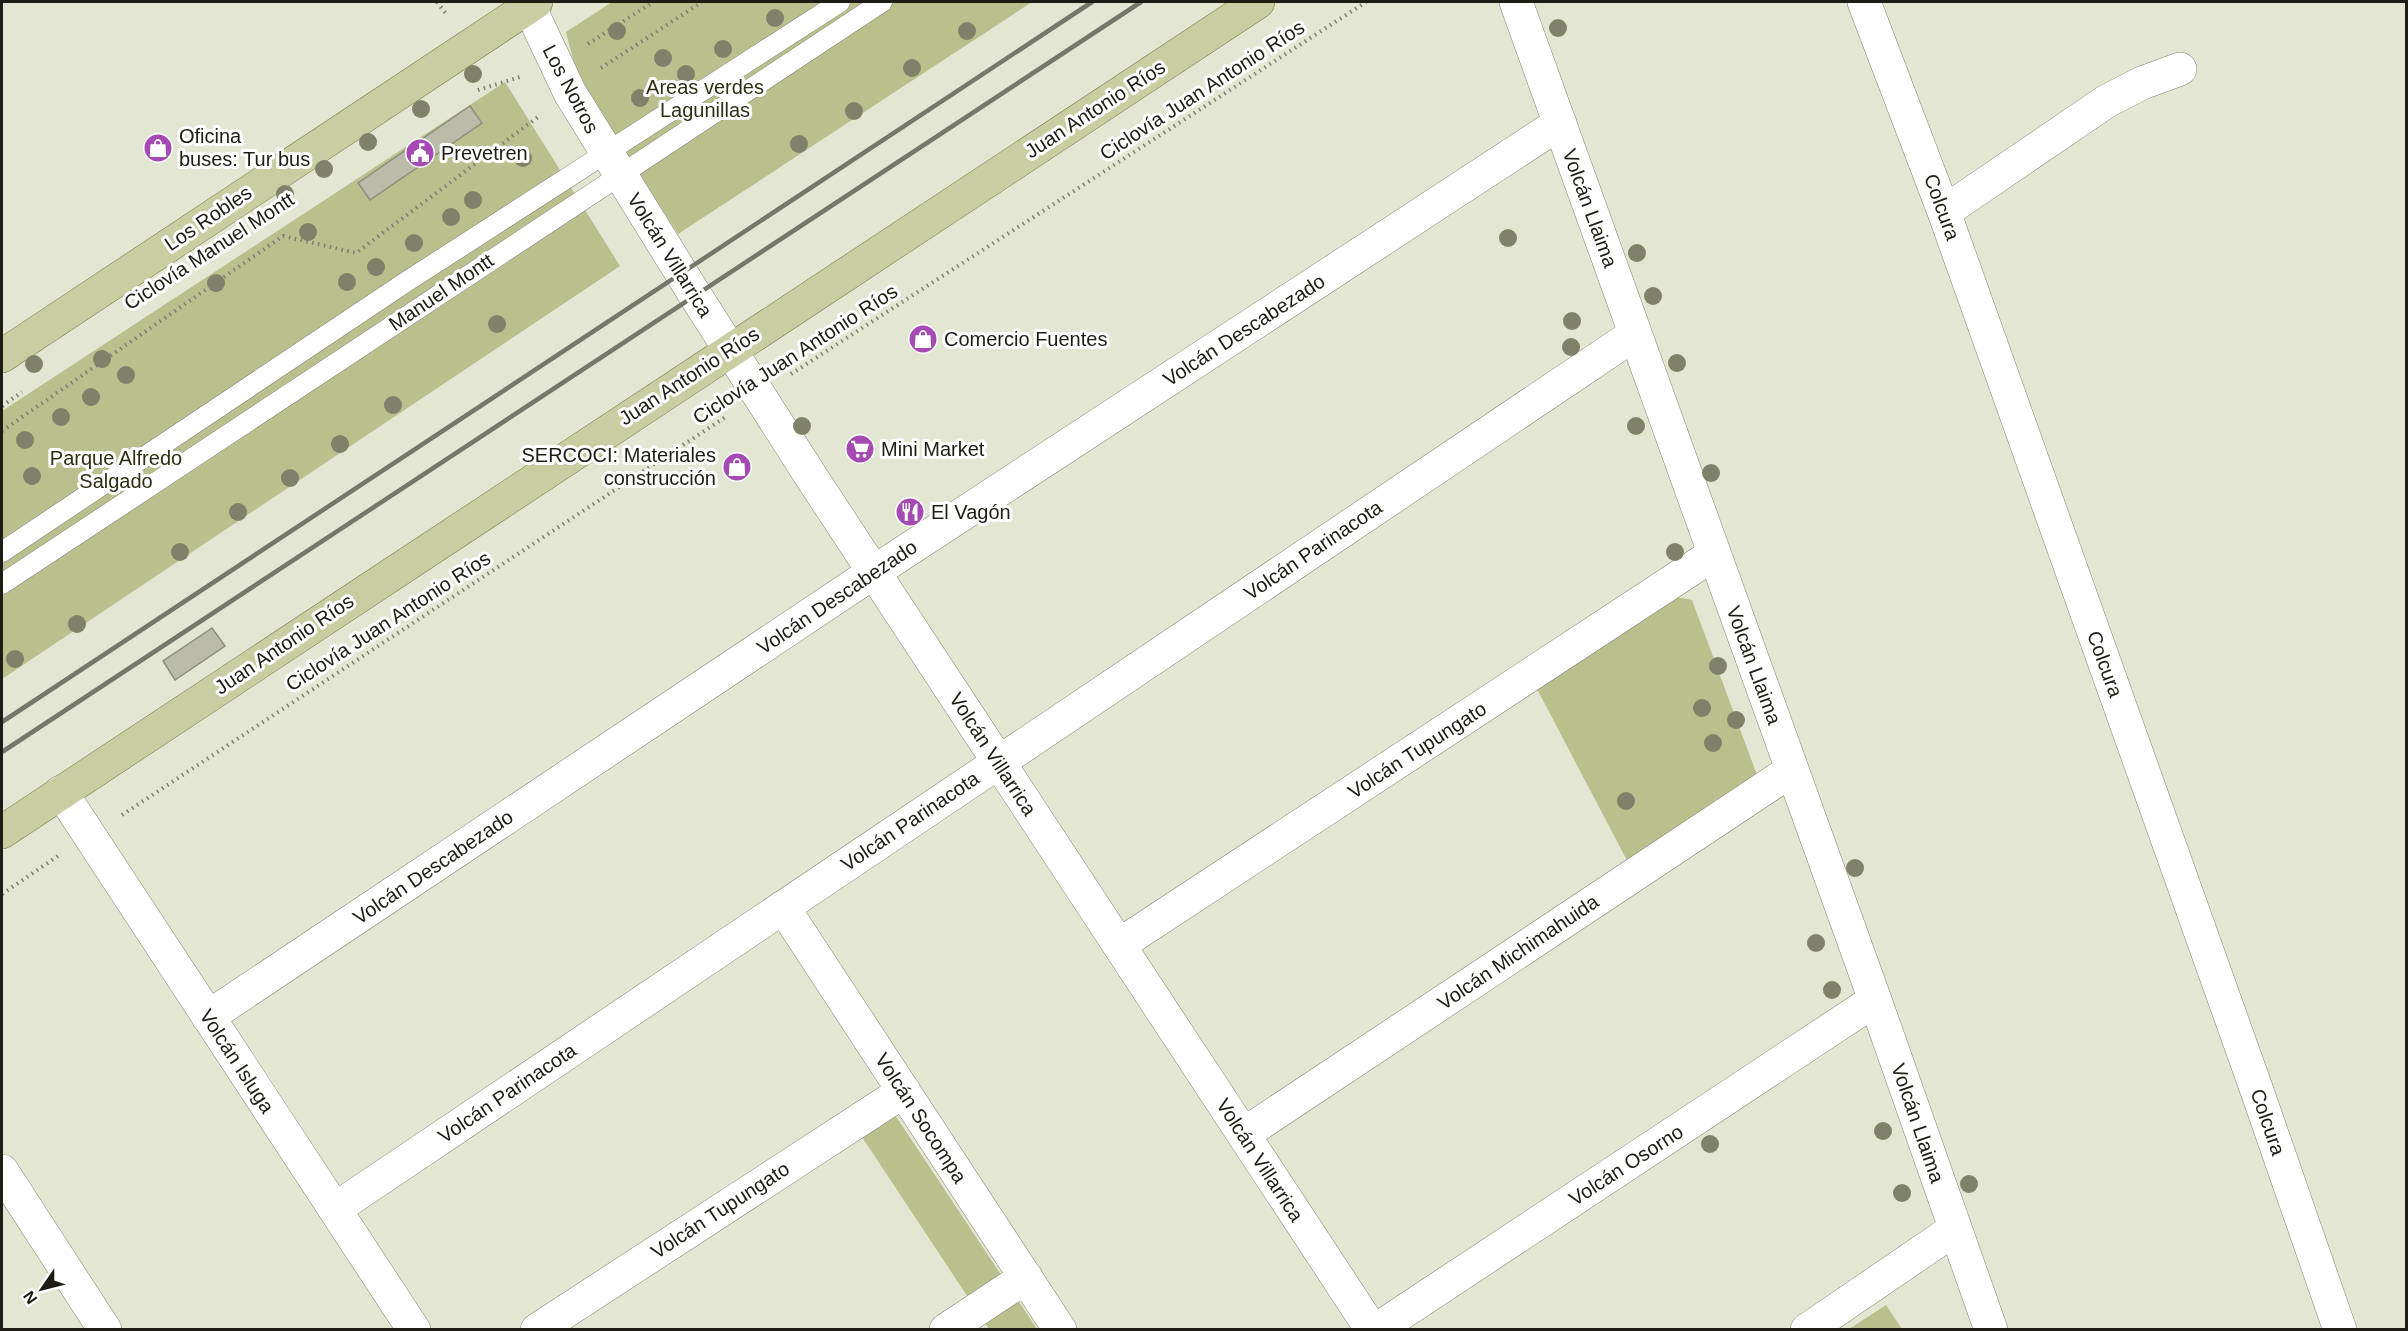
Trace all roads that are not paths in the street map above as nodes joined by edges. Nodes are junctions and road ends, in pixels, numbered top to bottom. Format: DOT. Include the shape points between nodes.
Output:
graph roads {
  1 [pos="840,2"];
  2 [pos="882,2"];
  3 [pos="1258,2"];
  4 [pos="1516,2"];
  5 [pos="1864,2"];
  6 [pos="530,3"];
  7 [pos="2180,69"];
  8 [pos="1560,123"];
  9 [pos="613,164"];
  10 [pos="1944,212"];
  11 [pos="1635,334"];
  12 [pos="730,349"];
  13 [pos="2,356"];
  14 [pos="2,552"];
  15 [pos="1714,554"];
  16 [pos="874,572"];
  17 [pos="2,584"];
  18 [pos="998,762"];
  19 [pos="1792,770"];
  20 [pos="61,792"];
  21 [pos="2,832"];
  22 [pos="783,907"];
  23 [pos="1119,945"];
  24 [pos="1875,1000"];
  25 [pos="208,1017"];
  26 [pos="904,1091"];
  27 [pos="1244,1134"];
  28 [pos="2,1171"];
  29 [pos="335,1209"];
  30 [pos="1955,1229"];
  31 [pos="1026,1278"];
  32 [pos="105,1329"];
  33 [pos="414,1329"];
  34 [pos="537,1329"];
  35 [pos="946,1329"];
  36 [pos="1060,1329"];
  37 [pos="1374,1329"];
  38 [pos="1807,1329"];
  39 [pos="1991,1329"];
  40 [pos="2340,1329"];
  1 -- 9 [label="lane, Manuel Montt"];
  2 -- 9 [label="lane, Manuel Montt"];
  3 -- 12 [label="main road, Juan Antonio Ríos"];
  4 -- 8 [label="street, Volcán Llaima"];
  5 -- 10 [label="street, Colcura"];
  6 -- 9 [label="street, Los Notros" via="563,79"];
  6 -- 13 [label="main road, Los Robles"];
  7 -- 10 [label="street" via="2107,101"];
  8 -- 11 [label="street, Volcán Llaima"];
  8 -- 16 [label="street, Volcán Descabezado"];
  9 -- 12 [label="street, Volcán Villarrica"];
  9 -- 14 [label="lane, Manuel Montt" via="389,293"];
  9 -- 17 [label="lane, Manuel Montt"];
  10 -- 40 [label="street, Colcura"];
  11 -- 15 [label="street, Volcán Llaima"];
  11 -- 18 [label="street, Volcán Parinacota"];
  12 -- 16 [label="street, Volcán Villarrica"];
  12 -- 20 [label="main road, Juan Antonio Ríos"];
  15 -- 19 [label="street, Volcán Llaima"];
  15 -- 23 [label="street, Volcán Tupungato"];
  16 -- 18 [label="street, Volcán Villarrica"];
  16 -- 25 [label="street, Volcán Descabezado"];
  18 -- 22 [label="street, Volcán Parinacota"];
  18 -- 23 [label="street, Volcán Villarrica"];
  19 -- 24 [label="street, Volcán Llaima"];
  19 -- 27 [label="street, Volcán Michimahuida"];
  20 -- 21 [label="main road, Juan Antonio Ríos"];
  20 -- 25 [label="street, Volcán Isluga"];
  22 -- 26 [label="street, Volcán Socompa"];
  22 -- 29 [label="street, Volcán Parinacota"];
  23 -- 27 [label="street, Volcán Villarrica"];
  24 -- 30 [label="street, Volcán Llaima"];
  24 -- 37 [label="street, Volcán Osorno"];
  25 -- 29 [label="street, Volcán Isluga"];
  26 -- 31 [label="street, Volcán Socompa"];
  26 -- 34 [label="street, Volcán Tupungato"];
  27 -- 37 [label="street, Volcán Villarrica"];
  28 -- 32 [label="street"];
  29 -- 33 [label="street, Volcán Isluga"];
  30 -- 38 [label="street"];
  30 -- 39 [label="street, Volcán Llaima"];
  31 -- 35 [label="street"];
  31 -- 36 [label="street, Volcán Socompa"];
}
